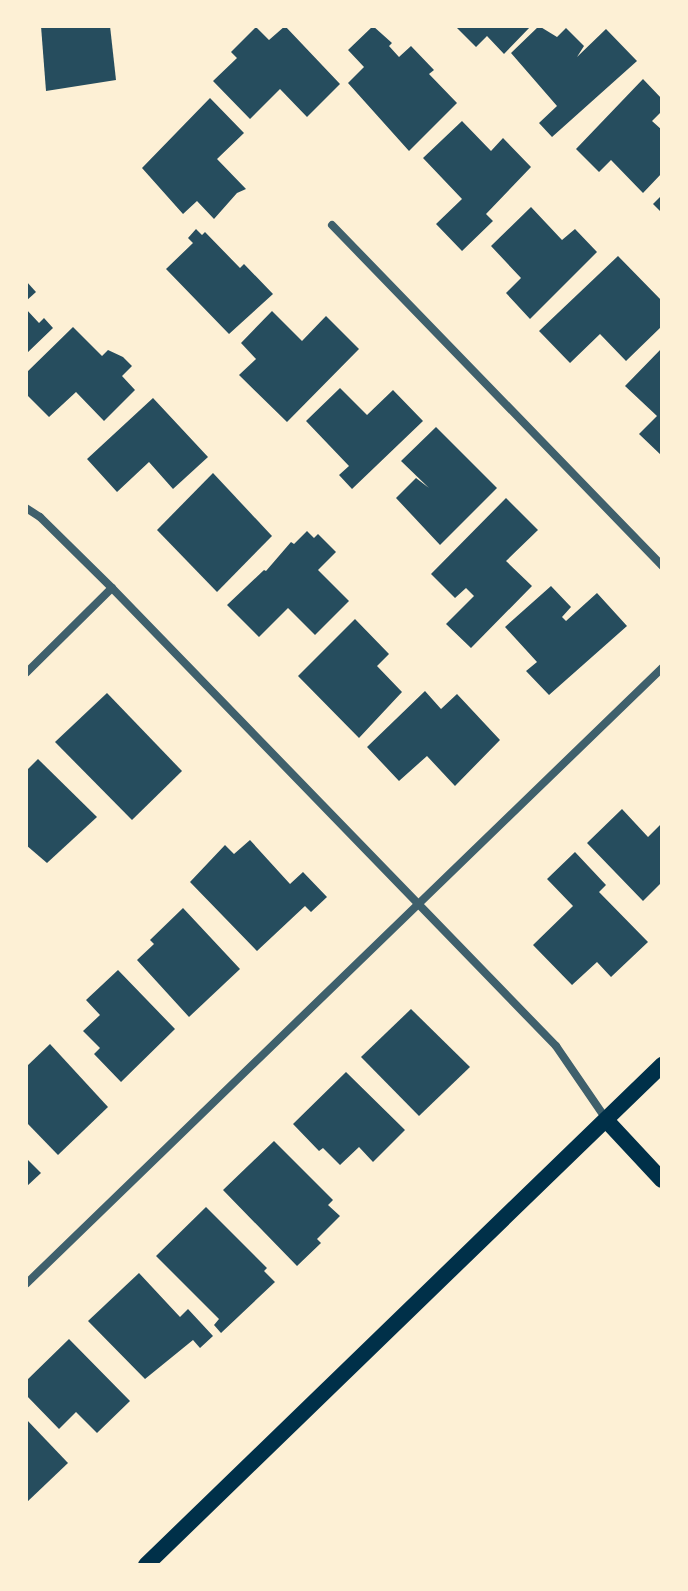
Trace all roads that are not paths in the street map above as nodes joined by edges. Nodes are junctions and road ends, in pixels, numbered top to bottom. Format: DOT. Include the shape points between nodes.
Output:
graph roads {
  1 [pos="332,225"];
  2 [pos="26,508"];
  3 [pos="662,566"];
  4 [pos="112,588"];
  5 [pos="662,668"];
  6 [pos="26,673"];
  7 [pos="416,905"];
  8 [pos="662,1065"];
  9 [pos="606,1120"];
  10 [pos="662,1180"];
  11 [pos="26,1284"];
  12 [pos="146,1565"];
  1 -- 3 [label="street"];
  2 -- 4 [label="street"];
  4 -- 6 [label="street"];
  4 -- 7 [label="street"];
  5 -- 7 [label="street"];
  7 -- 9 [label="street" via="556,1046"];
  7 -- 11 [label="street"];
  8 -- 9 [label="main road"];
  9 -- 10 [label="main road"];
  9 -- 12 [label="main road"];
}
